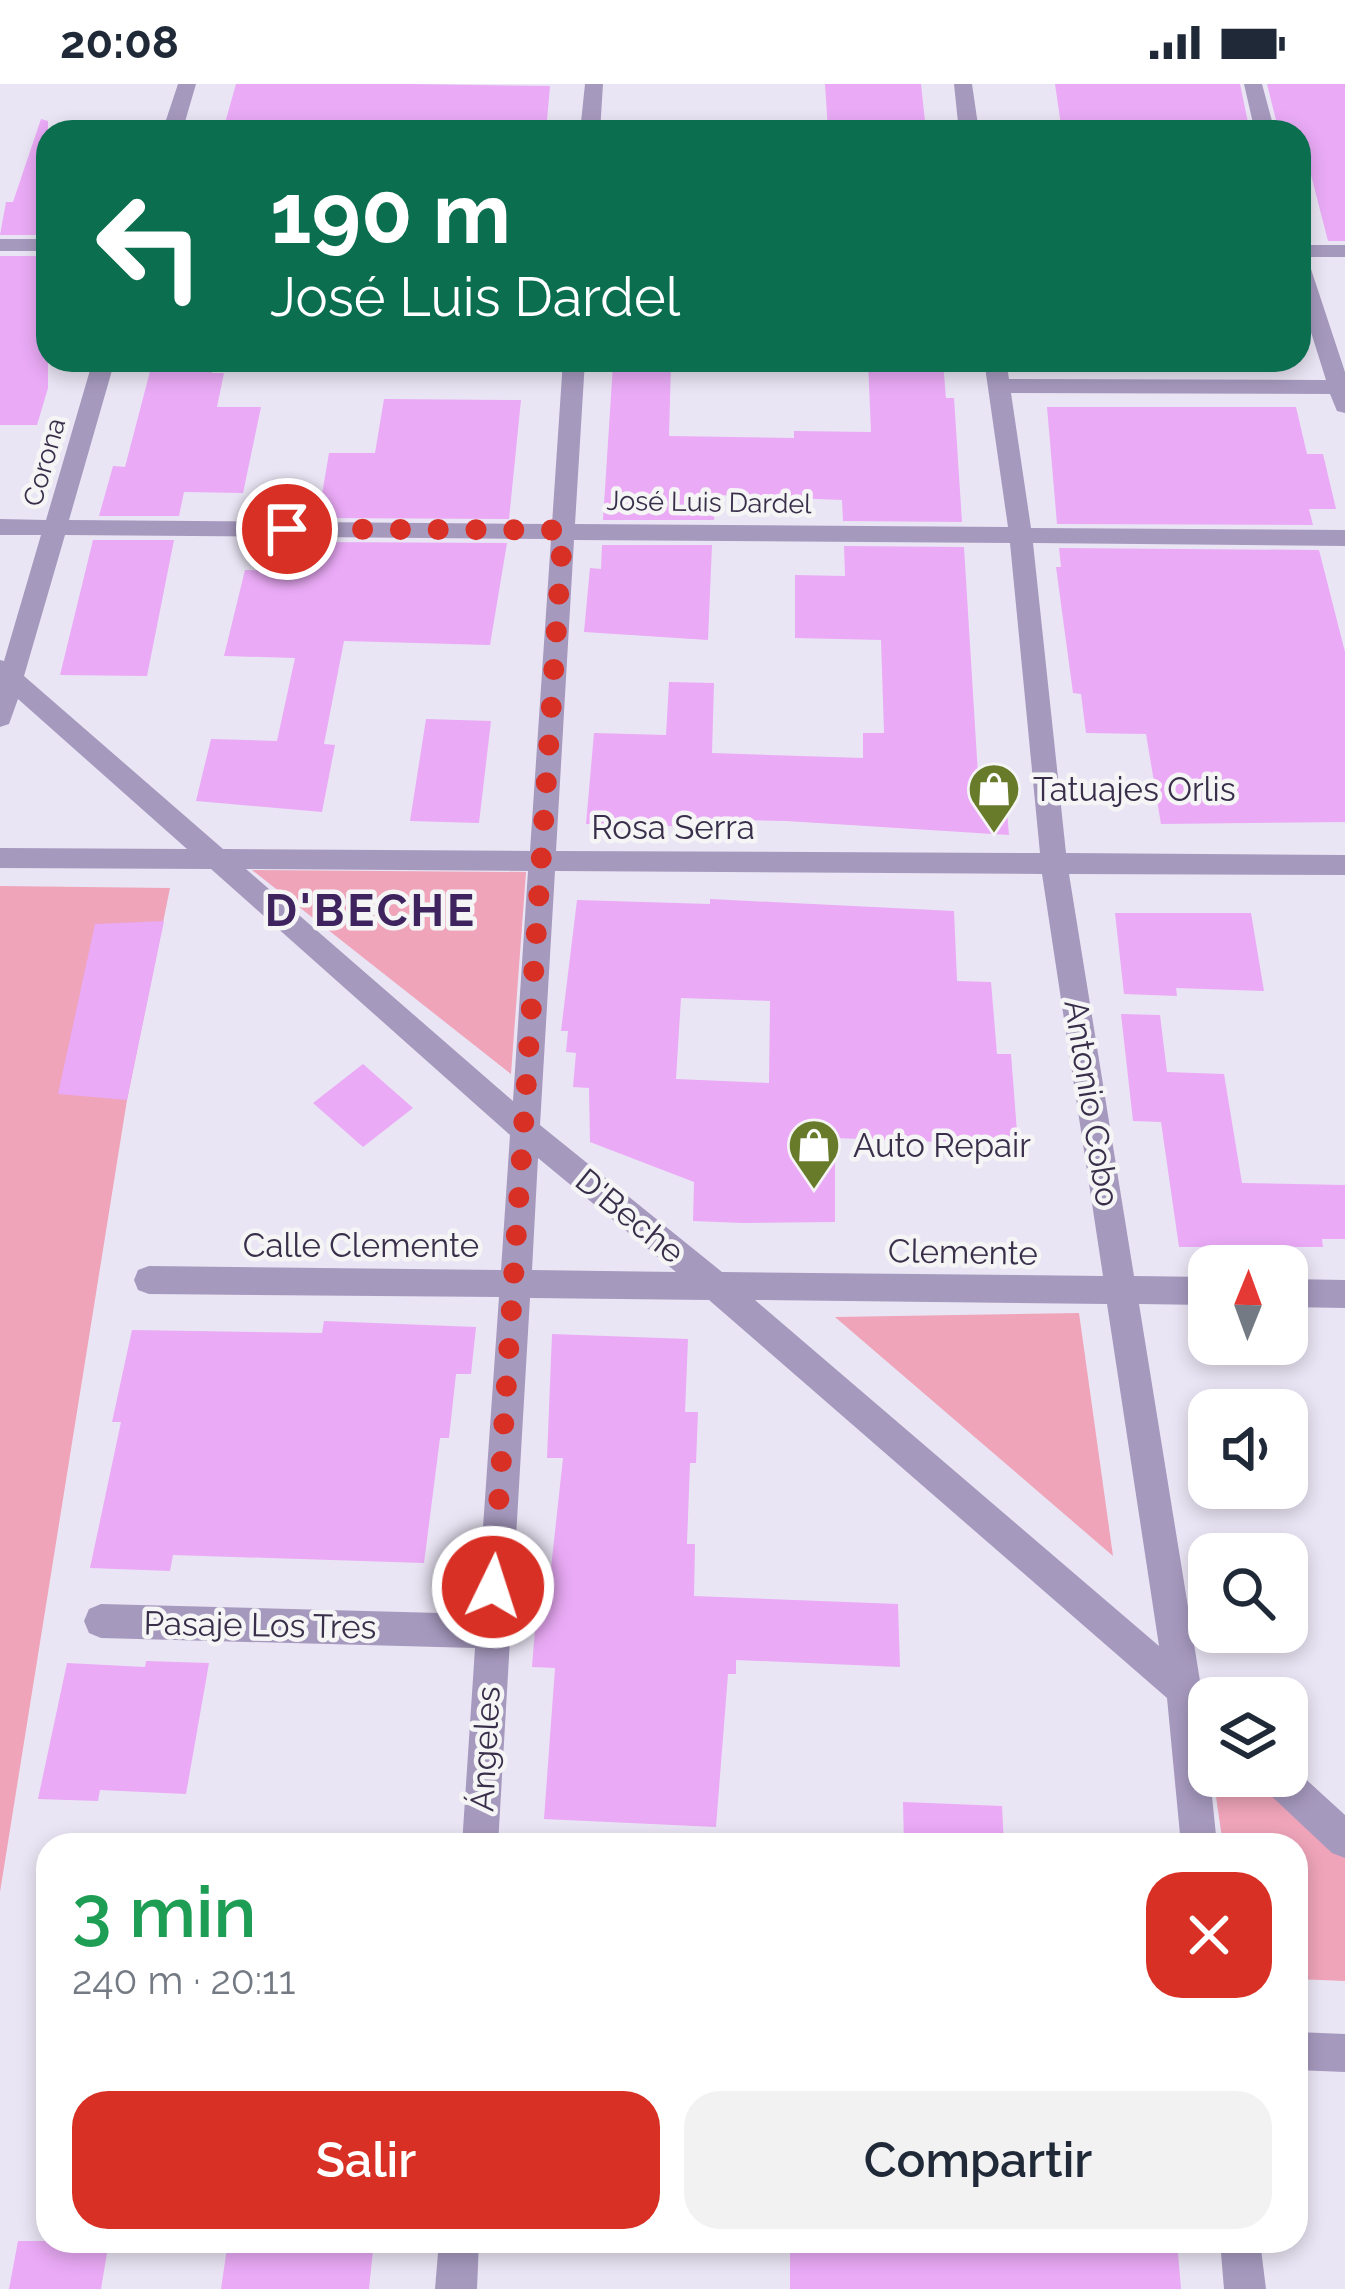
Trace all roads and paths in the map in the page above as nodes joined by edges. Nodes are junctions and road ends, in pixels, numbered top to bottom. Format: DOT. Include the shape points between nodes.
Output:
graph roads {
  1 [pos="187,84"];
  2 [pos="594,84"];
  3 [pos="963,84"];
  4 [pos="1252,84"];
  5 [pos="176,120"];
  6 [pos="591,120"];
  7 [pos="968,120"];
  8 [pos="1262,120"];
  9 [pos="0,245"];
  10 [pos="36,245"];
  11 [pos="1311,250"];
  12 [pos="1345,251"];
  13 [pos="1311,299"];
  14 [pos="101,372"];
  15 [pos="573,372"];
  16 [pos="996,373"];
  17 [pos="1342,397"];
  18 [pos="0,527"];
  19 [pos="57,528"];
  20 [pos="563,530"];
  21 [pos="1021,536"];
  22 [pos="1345,538"];
  23 [pos="6,674"];
  24 [pos="0,718"];
  25 [pos="0,857"];
  26 [pos="218,861"];
  27 [pos="543,862"];
  28 [pos="1054,863"];
  29 [pos="1345,865"];
  30 [pos="521,1127"];
  31 [pos="149,1280"];
  32 [pos="512,1282"];
  33 [pos="716,1286"];
  34 [pos="1123,1289"];
  35 [pos="1188,1291"];
  36 [pos="1308,1293"];
  37 [pos="1345,1294"];
  38 [pos="101,1621"];
  39 [pos="490,1631"];
  40 [pos="1183,1687"];
  41 [pos="1188,1692"];
  42 [pos="1299,1797"];
  43 [pos="481,1833"];
  44 [pos="1198,1833"];
  45 [pos="1345,1840"];
  46 [pos="1308,2051"];
  47 [pos="1345,2053"];
  48 [pos="458,2253"];
  49 [pos="1241,2253"];
  50 [pos="456,2289"];
  51 [pos="1244,2289"];
  1 -- 5 [label="street"];
  2 -- 6 [label="street"];
  3 -- 7 [label="street"];
  4 -- 8 [label="street"];
  9 -- 10 [label="street"];
  11 -- 12 [label="street"];
  13 -- 17 [label="street"];
  14 -- 19 [label="street, Corona"];
  15 -- 20 [label="street, Ángeles"];
  16 -- 17 [label="street"];
  16 -- 21 [label="street, Antonio Cobo"];
  18 -- 19 [label="street, José Luis Dardel"];
  19 -- 20 [label="street, José Luis Dardel"];
  19 -- 23 [label="street, Corona"];
  20 -- 21 [label="street, José Luis Dardel"];
  20 -- 27 [label="street, Ángeles"];
  21 -- 22 [label="street, José Luis Dardel"];
  21 -- 28 [label="street, Antonio Cobo"];
  23 -- 24 [label="street, Corona"];
  23 -- 26 [label="street, D'Beche"];
  25 -- 26 [label="street, Rosa Serra"];
  26 -- 27 [label="street, Rosa Serra"];
  26 -- 30 [label="street, D'Beche"];
  27 -- 28 [label="street, Rosa Serra"];
  27 -- 30 [label="street, Ángeles"];
  28 -- 29 [label="street, Rosa Serra"];
  28 -- 34 [label="street, Antonio Cobo"];
  30 -- 32 [label="street, Ángeles"];
  30 -- 33 [label="street, D'Beche"];
  31 -- 32 [label="street, Calle Clemente"];
  32 -- 33 [label="street, Calle Clemente"];
  32 -- 39 [label="street, Ángeles"];
  33 -- 34 [label="street, Clemente"];
  33 -- 40 [label="street, D'Beche"];
  34 -- 35 [label="street, Clemente"];
  34 -- 40 [label="street, Antonio Cobo"];
  36 -- 37 [label="street"];
  38 -- 39 [label="street, Pasaje Los Tres"];
  39 -- 43 [label="street, Ángeles"];
  40 -- 41 [label="street, D'Beche"];
  40 -- 44 [label="street, Antonio Cobo"];
  42 -- 45 [label="street"];
  46 -- 47 [label="street"];
  48 -- 50 [label="street"];
  49 -- 51 [label="street"];
}
